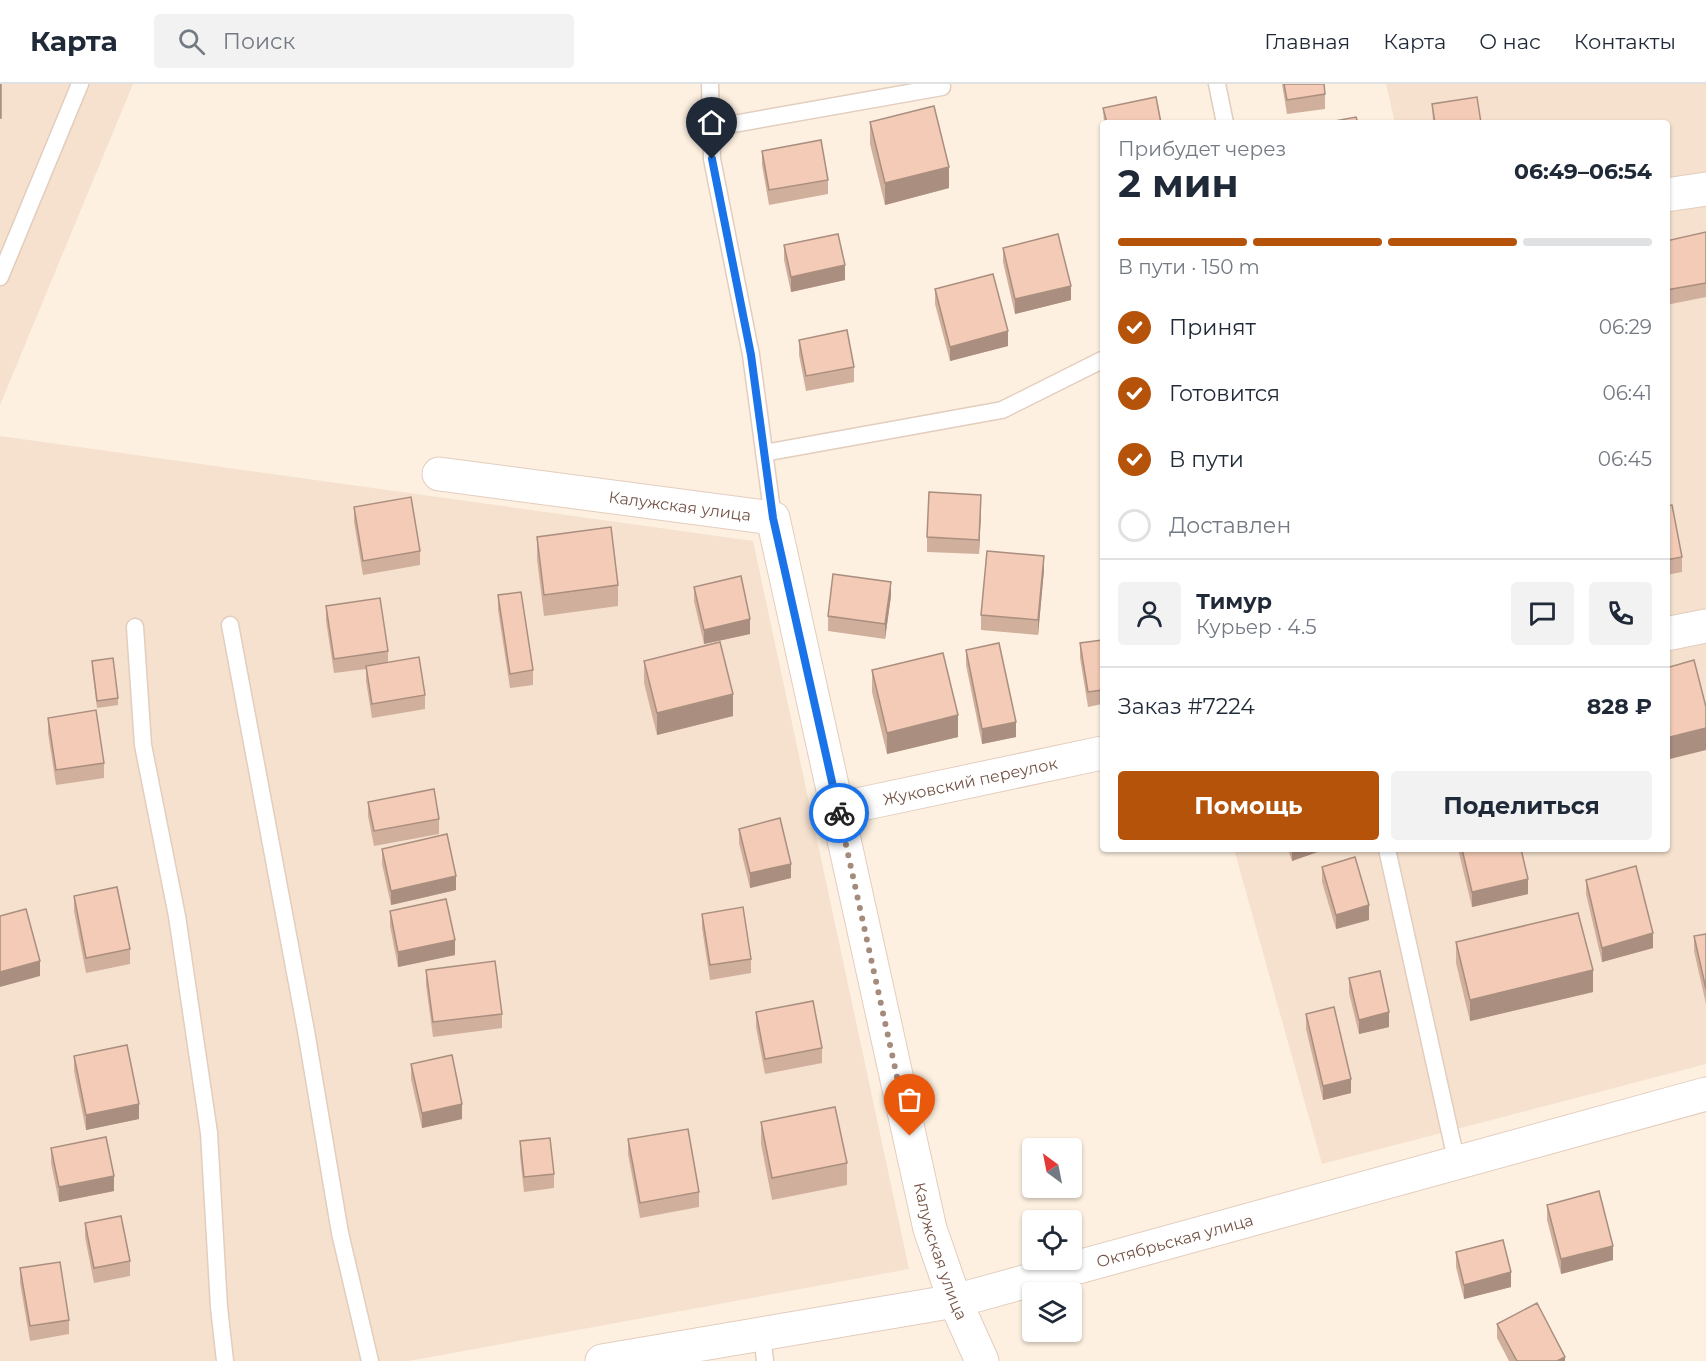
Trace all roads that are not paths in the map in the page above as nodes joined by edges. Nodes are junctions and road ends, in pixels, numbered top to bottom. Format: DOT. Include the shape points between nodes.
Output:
graph roads {
  1 [pos="80,84"];
  2 [pos="710,84"];
  3 [pos="1217,84"];
  4 [pos="942,87"];
  5 [pos="1224,120"];
  6 [pos="711,128"];
  7 [pos="1706,189"];
  8 [pos="1670,194"];
  9 [pos="0,278"];
  10 [pos="1100,361"];
  11 [pos="765,453"];
  12 [pos="439,474"];
  13 [pos="773,518"];
  14 [pos="230,625"];
  15 [pos="1706,626"];
  16 [pos="135,627"];
  17 [pos="1670,633"];
  18 [pos="1100,753"];
  19 [pos="838,809"];
  20 [pos="1388,852"];
  21 [pos="1706,1095"];
  22 [pos="1457,1164"];
  23 [pos="955,1301"];
  24 [pos="763,1348"];
  25 [pos="225,1361"];
  26 [pos="370,1361"];
  27 [pos="602,1361"];
  28 [pos="982,1361"];
  1 -- 9 [label="lane"];
  2 -- 6 [label="lane"];
  3 -- 5 [label="lane"];
  4 -- 6 [label="lane"];
  6 -- 11 [label="lane" via="712,159 751,355"];
  7 -- 8 [label="street"];
  10 -- 11 [label="lane" via="1002,410"];
  11 -- 13 [label="lane"];
  12 -- 13 [label="street, Калужская улица"];
  13 -- 19 [label="street, Калужская улица"];
  14 -- 26 [label="lane" via="340,1233"];
  15 -- 17 [label="street"];
  16 -- 25 [label="lane" via="143,745 177,916 209,1133"];
  18 -- 19 [label="street, Жуковский переулок"];
  19 -- 23 [label="street, Калужская улица" via="930,1229"];
  20 -- 22 [label="lane"];
  21 -- 22 [label="street, Октябрьская улица"];
  22 -- 23 [label="street, Октябрьская улица"];
  23 -- 24 [label="street, Октябрьская улица"];
  23 -- 28 [label="street, Калужская улица"];
  24 -- 27 [label="street, Октябрьская улица"];
}
